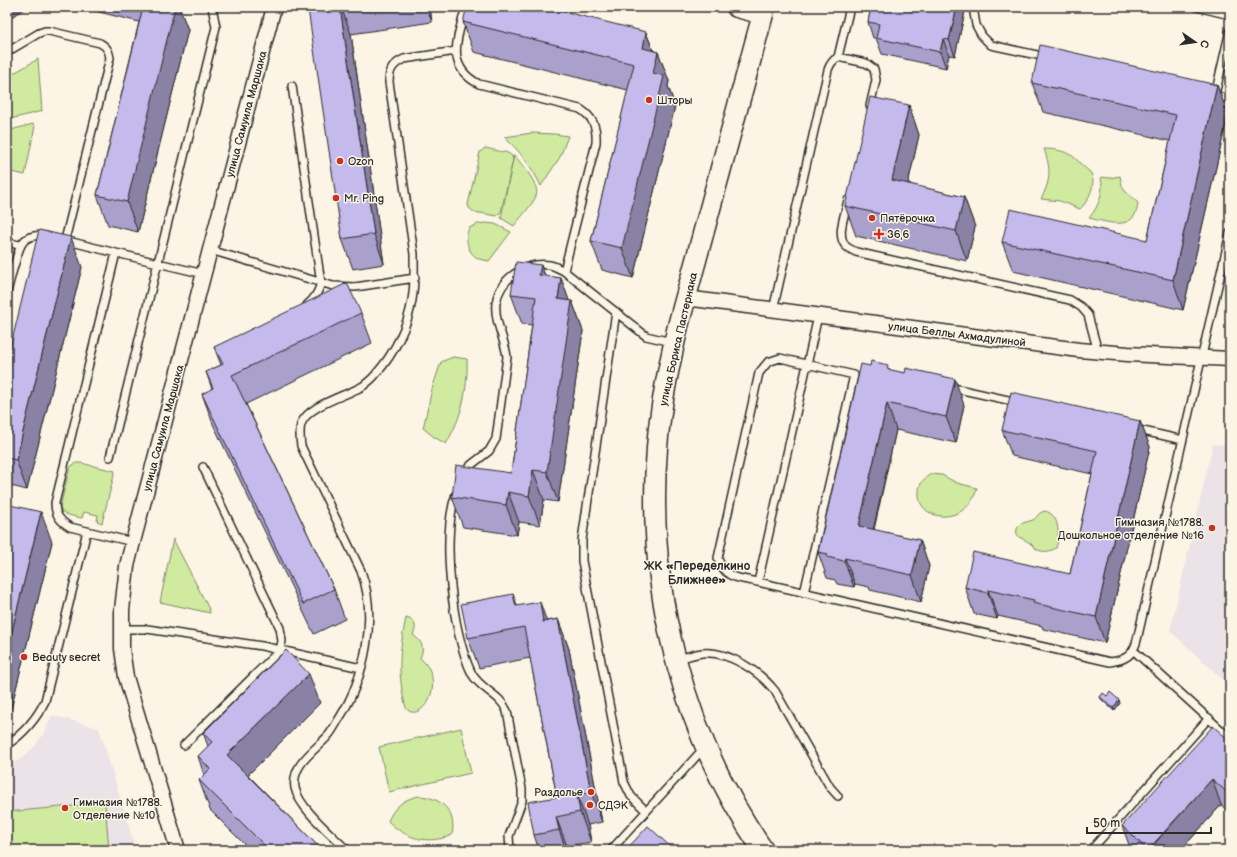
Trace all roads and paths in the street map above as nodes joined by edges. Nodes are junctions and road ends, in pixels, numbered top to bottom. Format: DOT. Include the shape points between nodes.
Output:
graph roads {
  1 [pos="212,7"];
  2 [pos="274,7"];
  3 [pos="466,7"];
  4 [pos="736,7"];
  5 [pos="850,7"];
  6 [pos="973,7"];
  7 [pos="1197,7"];
  8 [pos="764,10"];
  9 [pos="1230,15"];
  10 [pos="1230,30"];
  11 [pos="456,51"];
  12 [pos="7,52"];
  13 [pos="838,57"];
  14 [pos="1050,58"];
  15 [pos="292,86"];
  16 [pos="1202,92"];
  17 [pos="1215,95"];
  18 [pos="1230,99"];
  19 [pos="867,117"];
  20 [pos="850,193"];
  21 [pos="1230,233"];
  22 [pos="59,239"];
  23 [pos="7,242"];
  24 [pos="19,245"];
  25 [pos="210,250"];
  26 [pos="116,253"];
  27 [pos="158,263"];
  28 [pos="564,271"];
  29 [pos="204,274"];
  30 [pos="415,278"];
  31 [pos="320,283"];
  32 [pos="7,291"];
  33 [pos="686,298"];
  34 [pos="302,307"];
  35 [pos="773,310"];
  36 [pos="616,312"];
  37 [pos="818,316"];
  38 [pos="675,343"];
  39 [pos="1098,352"];
  40 [pos="1202,357"];
  41 [pos="1230,359"];
  42 [pos="807,364"];
  43 [pos="940,384"];
  44 [pos="1025,404"];
  45 [pos="1124,426"];
  46 [pos="1183,440"];
  47 [pos="110,457"];
  48 [pos="203,467"];
  49 [pos="87,531"];
  50 [pos="133,542"];
  51 [pos="758,582"];
  52 [pos="804,593"];
  53 [pos="121,629"];
  54 [pos="280,650"];
  55 [pos="1133,650"];
  56 [pos="675,660"];
  57 [pos="361,668"];
  58 [pos="1209,718"];
  59 [pos="1230,738"];
  60 [pos="7,745"];
  61 [pos="184,745"];
  62 [pos="705,746"];
  63 [pos="838,796"];
  64 [pos="646,811"];
  65 [pos="178,850"];
  66 [pos="347,850"];
  67 [pos="510,850"];
  68 [pos="611,850"];
  69 [pos="763,850"];
  70 [pos="1091,850"];
  1 -- 27 [label="lane" via="216,27"];
  2 -- 25 [label="street, улица Самуила Маршака"];
  3 -- 11 [label="lane"];
  4 -- 8 [label="street"];
  5 -- 13 [label="lane"];
  6 -- 14 [label="lane" via="976,25 982,36 991,44"];
  7 -- 9 [label="lane"];
  8 -- 33 [label="street, улица Бориса Пастернака"];
  10 -- 17 [label="lane"];
  11 -- 28 [label="lane" via="459,66 472,81 580,109 595,124 596,143"];
  11 -- 30 [label="lane" via="404,59 397,62 389,73 414,254"];
  12 -- 22 [label="lane" via="45,31 100,43 109,52 110,58"];
  13 -- 19 [label="lane" via="866,63 876,73"];
  13 -- 35 [label="lane" via="828,70"];
  15 -- 31 [label="lane"];
  16 -- 17 [label="lane"];
  17 -- 18 [label="lane"];
  20 -- 39 [label="lane" via="841,238 845,246 856,252 1070,300 1088,315"];
  21 -- 40 [label="lane"];
  22 -- 24 [label="lane" via="37,235 27,238"];
  22 -- 26 [label="lane"];
  23 -- 24 [label="lane"];
  24 -- 32 [label="lane"];
  25 -- 29 [label="street, улица Самуила Маршака"];
  25 -- 31 [label="lane"];
  26 -- 27 [label="lane"];
  26 -- 49 [label="lane" via="55,503 55,510 62,522"];
  27 -- 29 [label="lane"];
  27 -- 47 [label="lane"];
  28 -- 36 [label="lane"];
  28 -- 67 [label="lane" via="552,265 537,264 512,275 502,288 496,303 497,321 507,357 496,439 489,451 471,465 460,485 453,504 449,540 451,584 464,650 472,673 501,700 507,711 522,794 510,836"];
  29 -- 50 [label="street, улица Самуила Маршака"];
  30 -- 31 [label="lane" via="355,286"];
  30 -- 57 [label="lane" via="412,301 404,327 383,366 363,386 311,412 302,424 299,435 301,446 366,586 369,617"];
  31 -- 34 [label="lane" via="314,299"];
  33 -- 35 [label="street, улица Беллы Ахмадулиной"];
  33 -- 38 [label="street, улица Бориса Пастернака"];
  35 -- 37 [label="street, улица Беллы Ахмадулиной"];
  36 -- 38 [label="lane" via="646,336"];
  36 -- 64 [label="lane" via="582,540 582,561 624,782 631,796"];
  37 -- 39 [label="street, улица Беллы Ахмадулиной"];
  37 -- 42 [label="lane"];
  38 -- 56 [label="street, улица Бориса Пастернака" via="660,416 654,508 662,600"];
  39 -- 40 [label="street, улица Беллы Ахмадулиной"];
  40 -- 41 [label="street, улица Беллы Ахмадулиной"];
  40 -- 46 [label="lane"];
  42 -- 51 [label="lane"];
  42 -- 51 [label="lane" via="780,358 768,362 763,367 759,373 743,442 718,558 720,566 729,576"];
  42 -- 52 [label="lane" via="857,374"];
  43 -- 44 [label="lane"];
  45 -- 46 [label="lane"];
  46 -- 55 [label="lane"];
  48 -- 54 [label="lane" via="280,628"];
  49 -- 50 [label="lane"];
  49 -- 60 [label="lane" via="45,701 34,721"];
  50 -- 53 [label="street, улица Самуила Маршака" via="127,566"];
  51 -- 52 [label="lane"];
  52 -- 55 [label="lane" via="1110,662 1120,661"];
  53 -- 54 [label="lane" via="147,628"];
  53 -- 65 [label="street, улица Самуила Маршака" via="126,677"];
  54 -- 57 [label="lane"];
  54 -- 61 [label="lane"];
  55 -- 58 [label="lane"];
  56 -- 62 [label="street, улица Бориса Пастернака"];
  56 -- 63 [label="lane" via="703,653 720,654 740,662 768,683 830,787"];
  57 -- 66 [label="lane" via="342,713 328,735 304,759 295,778 298,798 305,808"];
  58 -- 59 [label="lane"];
  58 -- 70 [label="lane"];
  62 -- 64 [label="lane"];
  62 -- 69 [label="street, улица Бориса Пастернака" via="738,811"];
  64 -- 68 [label="lane"];
}
